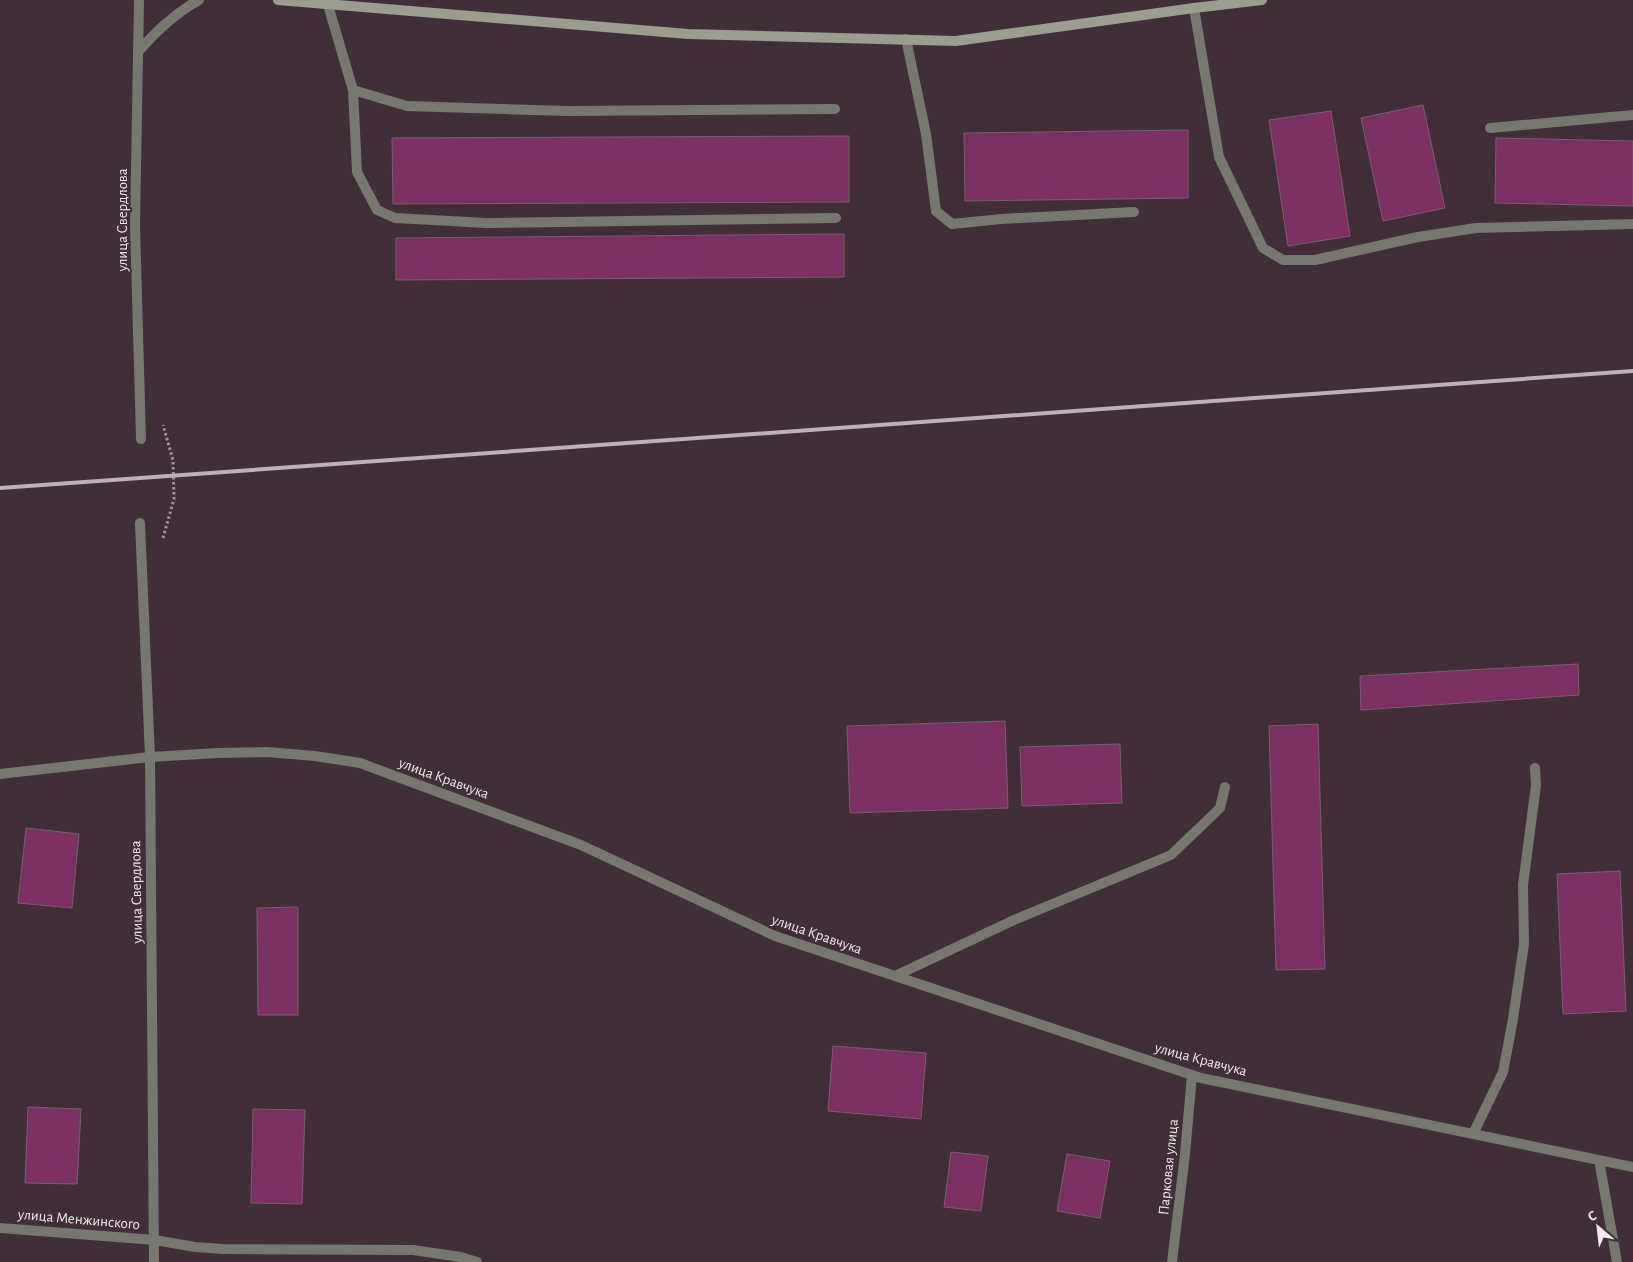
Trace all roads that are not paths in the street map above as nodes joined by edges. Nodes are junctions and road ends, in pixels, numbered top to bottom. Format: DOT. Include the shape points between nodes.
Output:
graph roads {
  1 [pos="139,0"];
  2 [pos="199,0"];
  3 [pos="278,0"];
  4 [pos="1262,0"];
  5 [pos="328,5"];
  6 [pos="1194,8"];
  7 [pos="906,39"];
  8 [pos="138,52"];
  9 [pos="352,90"];
  10 [pos="834,109"];
  11 [pos="1633,115"];
  12 [pos="1490,128"];
  13 [pos="1134,212"];
  14 [pos="836,218"];
  15 [pos="1633,224"];
  16 [pos="141,439"];
  17 [pos="140,522"];
  18 [pos="150,757"];
  19 [pos="1535,768"];
  20 [pos="0,774"];
  21 [pos="1226,787"];
  22 [pos="896,976"];
  23 [pos="1192,1075"];
  24 [pos="1473,1134"];
  25 [pos="1600,1160"];
  26 [pos="1633,1167"];
  27 [pos="0,1228"];
  28 [pos="155,1240"];
  29 [pos="154,1262"];
  30 [pos="477,1262"];
  31 [pos="1172,1262"];
  32 [pos="1617,1262"];
  1 -- 8 [label="street, улица Свердлова"];
  2 -- 8 [label="street" via="165,24"];
  3 -- 5 [label="main road"];
  4 -- 6 [label="main road"];
  5 -- 7 [label="main road" via="688,34"];
  5 -- 9 [label="street"];
  6 -- 7 [label="main road" via="956,41"];
  6 -- 15 [label="street" via="1219,157 1264,248 1282,260 1315,260 1476,228"];
  7 -- 13 [label="street" via="926,134 936,210 952,224"];
  8 -- 16 [label="street, улица Свердлова" via="135,225"];
  9 -- 10 [label="street" via="407,106 567,111"];
  9 -- 14 [label="street" via="357,172 377,210 395,218 486,223"];
  11 -- 12 [label="street"];
  17 -- 18 [label="street, улица Свердлова"];
  18 -- 20 [label="street, улица Кравчука"];
  18 -- 22 [label="street, улица Кравчука" via="267,752 360,763 581,845 774,936"];
  18 -- 28 [label="street, улица Свердлова"];
  19 -- 24 [label="street" via="1536,785 1523,885 1524,944 1514,1019 1503,1072"];
  21 -- 22 [label="street" via="1220,808 1171,855 1014,920"];
  22 -- 23 [label="street, улица Кравчука"];
  23 -- 24 [label="street, улица Кравчука"];
  23 -- 31 [label="street, Парковая улица"];
  24 -- 25 [label="street, улица Кравчука"];
  25 -- 26 [label="street, улица Кравчука"];
  25 -- 32 [label="street"];
  27 -- 28 [label="street, улица Менжинского"];
  28 -- 29 [label="street, улица Свердлова"];
  28 -- 30 [label="street, улица Менжинского" via="223,1249 413,1250 461,1256"];
}
